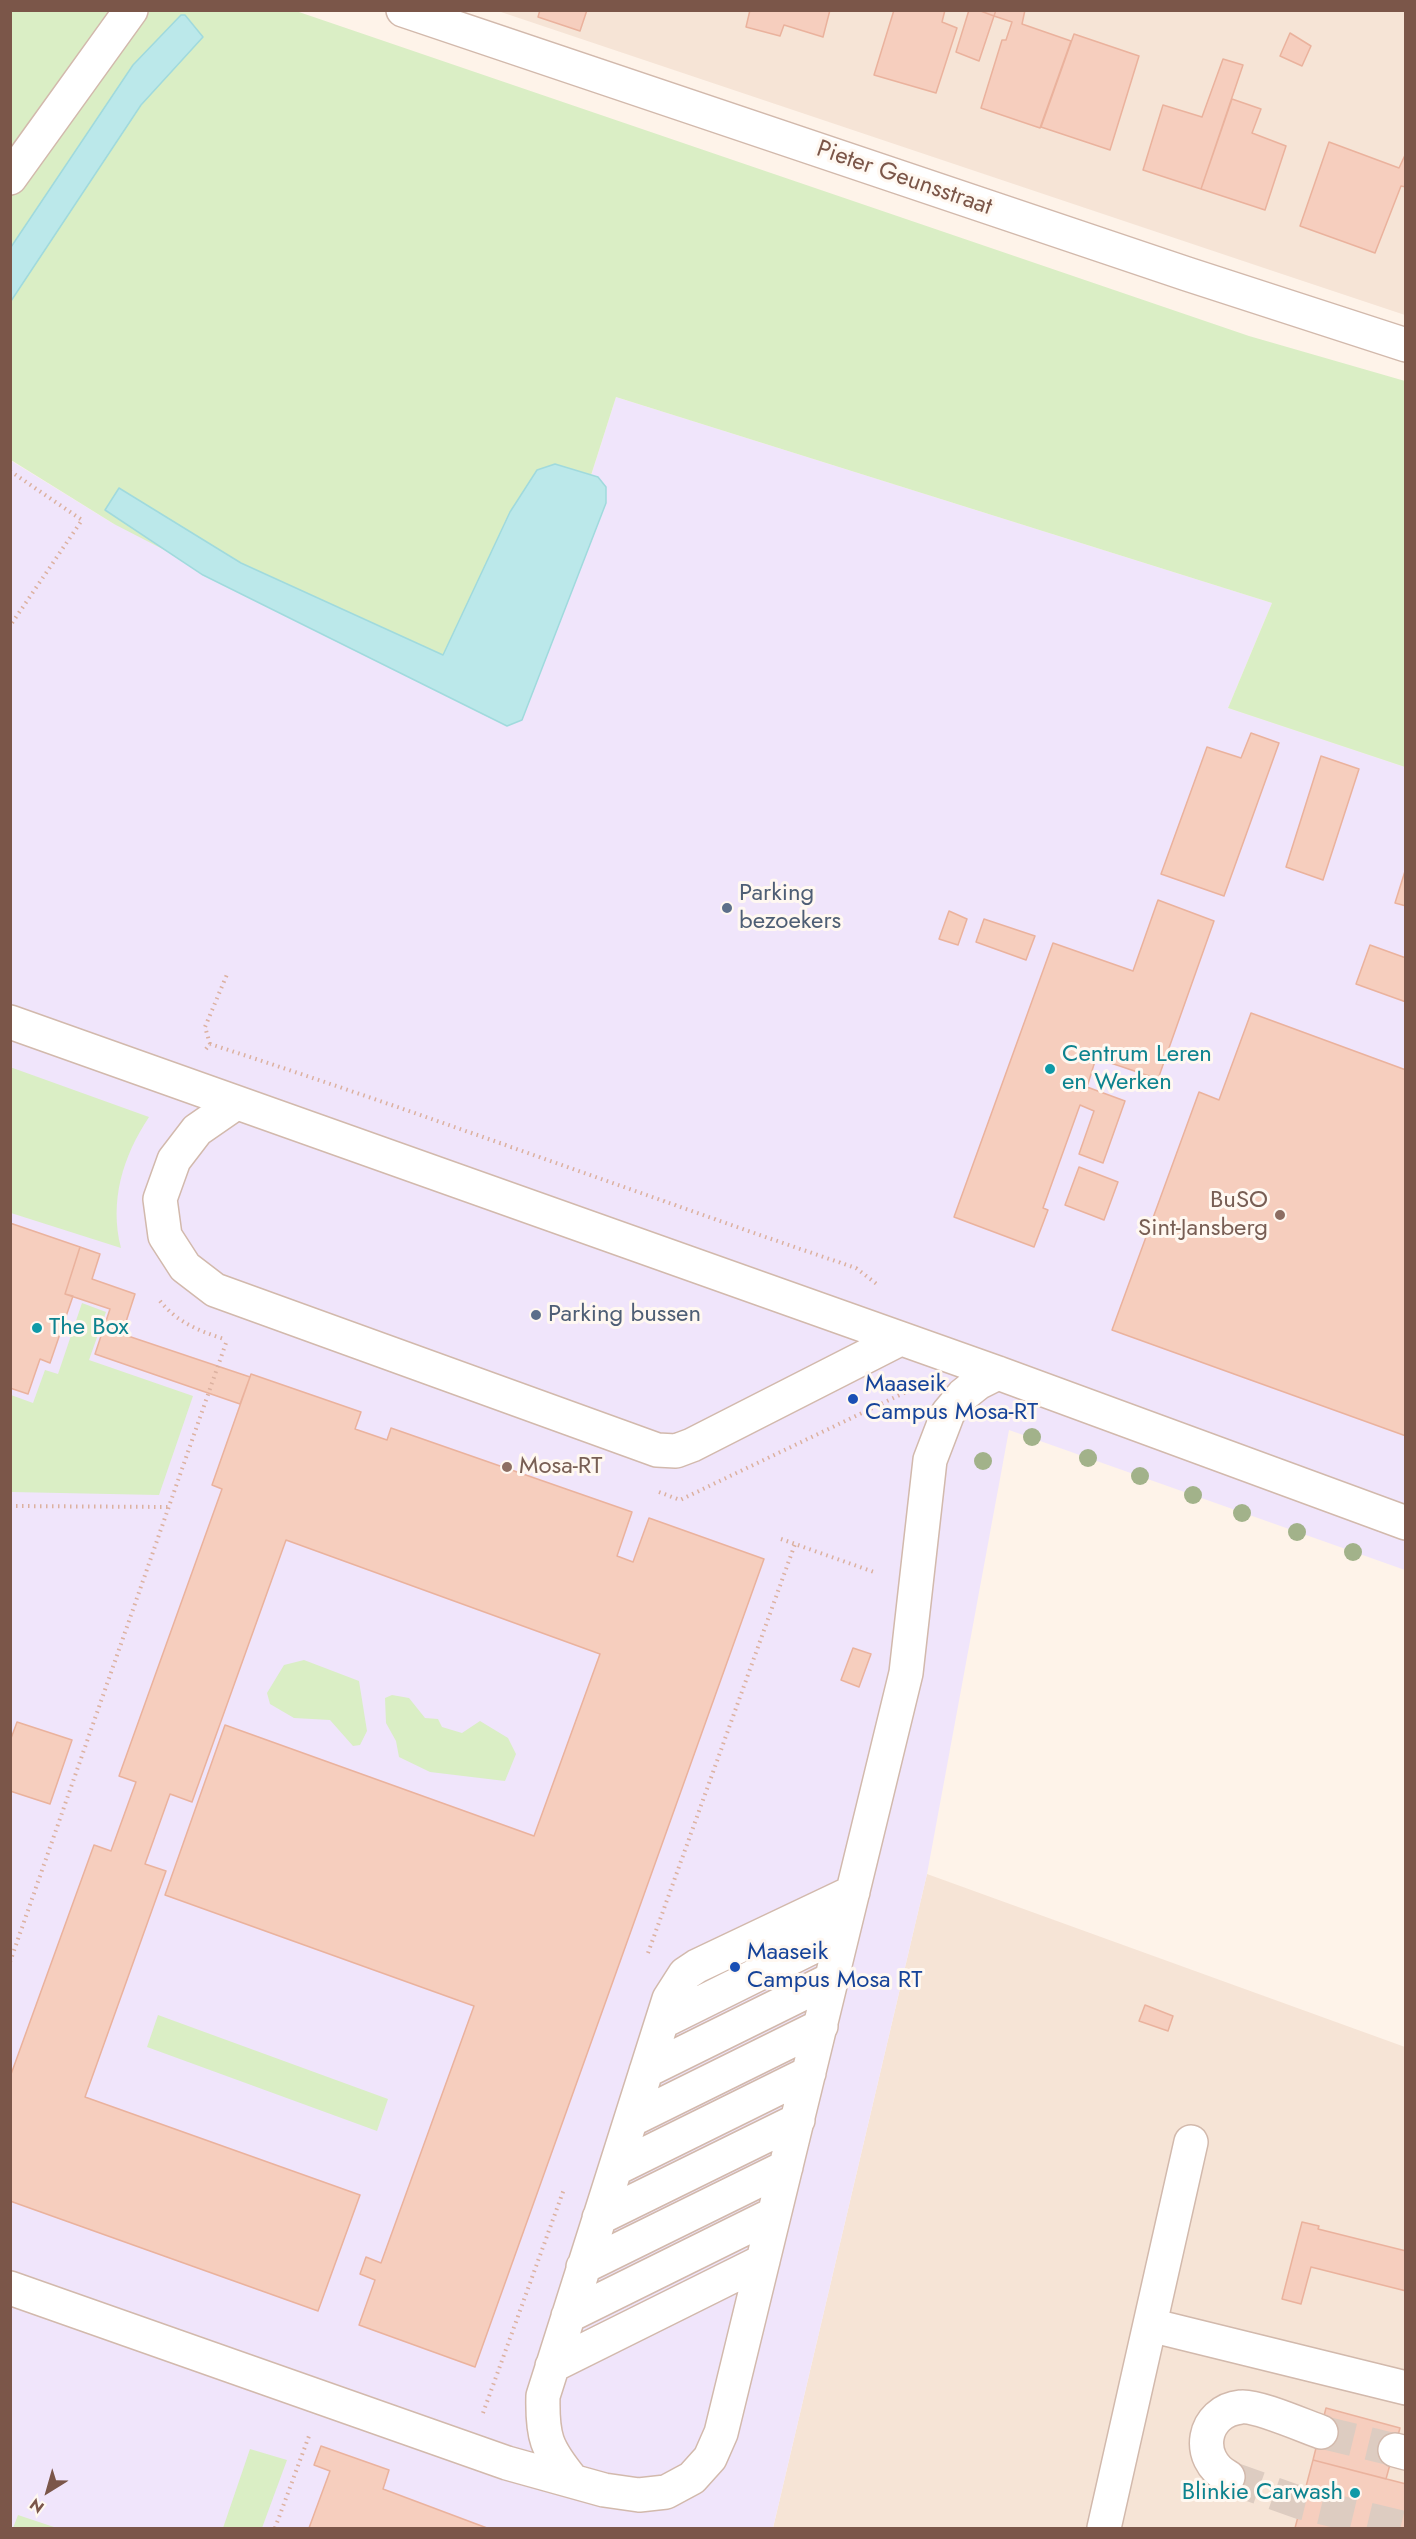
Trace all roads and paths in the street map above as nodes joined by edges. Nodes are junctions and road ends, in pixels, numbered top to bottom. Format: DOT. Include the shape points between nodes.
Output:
graph roads {
  1 [pos="131,10"];
  2 [pos="403,10"];
  3 [pos="10,178"];
  4 [pos="1406,345"];
  5 [pos="10,471"];
  6 [pos="10,626"];
  7 [pos="228,972"];
  8 [pos="10,1022"];
  9 [pos="210,1044"];
  10 [pos="236,1103"];
  11 [pos="900,1339"];
  12 [pos="227,1340"];
  13 [pos="998,1373"];
  14 [pos="10,1506"];
  15 [pos="169,1507"];
  16 [pos="1406,1523"];
  17 [pos="782,1539"];
  18 [pos="795,1544"];
  19 [pos="915,1587"];
  20 [pos="853,1892"];
  21 [pos="843,1932"];
  22 [pos="12,1954"];
  23 [pos="647,1956"];
  24 [pos="10,1962"];
  25 [pos="832,1979"];
  26 [pos="662,2022"];
  27 [pos="821,2026"];
  28 [pos="646,2071"];
  29 [pos="809,2073"];
  30 [pos="631,2120"];
  31 [pos="798,2120"];
  32 [pos="1191,2142"];
  33 [pos="786,2167"];
  34 [pos="615,2169"];
  35 [pos="567,2179"];
  36 [pos="774,2214"];
  37 [pos="599,2218"];
  38 [pos="763,2261"];
  39 [pos="584,2267"];
  40 [pos="10,2288"];
  41 [pos="568,2316"];
  42 [pos="1150,2325"];
  43 [pos="552,2366"];
  44 [pos="1406,2388"];
  45 [pos="480,2421"];
  46 [pos="1321,2432"];
  47 [pos="308,2437"];
  48 [pos="1228,2478"];
  49 [pos="572,2480"];
  50 [pos="275,2529"];
  51 [pos="1104,2529"];
  1 -- 3 [label="street"];
  2 -- 4 [label="street, Pieter Geunsstraat"];
  5 -- 6 [label="path" via="82,520"];
  7 -- 9 [label="path" via="205,1027"];
  8 -- 10 [label="street"];
  10 -- 11 [label="street"];
  10 -- 11 [label="street" via="197,1130 174,1160 160,1199 165,1236 184,1267 215,1290 657,1450 676,1451 692,1445"];
  11 -- 13 [label="street"];
  12 -- 15 [label="path"];
  13 -- 16 [label="street"];
  13 -- 19 [label="street" via="963,1395 939,1432 925,1491"];
  14 -- 15 [label="path"];
  15 -- 22 [label="path"];
  17 -- 18 [label="path"];
  18 -- 19 [label="path"];
  18 -- 23 [label="path"];
  19 -- 20 [label="street" via="906,1673"];
  20 -- 21 [label="street"];
  20 -- 26 [label="street" via="697,1966 675,1988"];
  21 -- 25 [label="street"];
  21 -- 26 [label="street"];
  22 -- 24 [label="path"];
  25 -- 27 [label="street"];
  25 -- 28 [label="street"];
  26 -- 28 [label="street"];
  27 -- 29 [label="street"];
  27 -- 30 [label="street"];
  28 -- 30 [label="street"];
  29 -- 31 [label="street"];
  29 -- 34 [label="street"];
  30 -- 34 [label="street"];
  31 -- 33 [label="street"];
  31 -- 37 [label="street"];
  32 -- 42 [label="street"];
  33 -- 36 [label="street"];
  33 -- 39 [label="street"];
  34 -- 37 [label="street"];
  35 -- 45 [label="path"];
  36 -- 38 [label="street"];
  36 -- 41 [label="street"];
  37 -- 39 [label="street"];
  38 -- 43 [label="street"];
  38 -- 49 [label="street" via="721,2433 710,2458 692,2478 666,2492 639,2495"];
  39 -- 41 [label="street"];
  40 -- 49 [label="street" via="507,2463"];
  41 -- 43 [label="street"];
  42 -- 44 [label="street"];
  42 -- 51 [label="street"];
  43 -- 49 [label="street" via="543,2396 542,2427 552,2456"];
  46 -- 48 [label="street" via="1248,2407 1223,2413 1211,2427 1207,2447 1213,2467"];
  47 -- 50 [label="path"];
}
